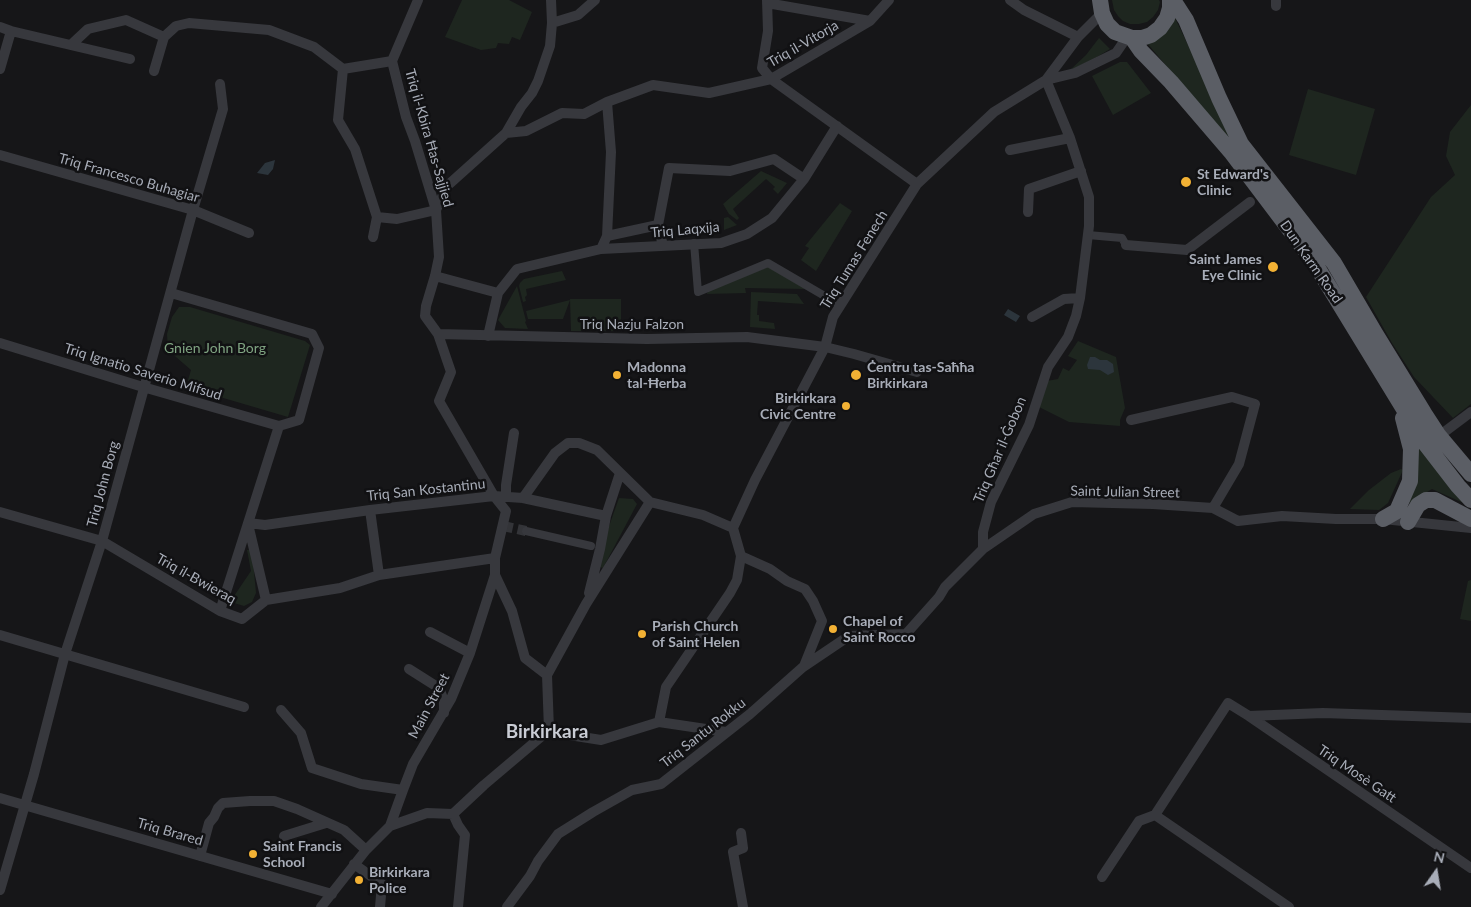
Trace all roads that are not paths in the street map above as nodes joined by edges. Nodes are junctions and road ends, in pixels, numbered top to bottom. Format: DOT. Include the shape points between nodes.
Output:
graph roads {
  1 [pos="418,0"];
  2 [pos="550,0"];
  3 [pos="595,0"];
  4 [pos="889,0"];
  5 [pos="1010,0"];
  6 [pos="1172,0"];
  7 [pos="767,1"];
  8 [pos="1100,4"];
  9 [pos="870,21"];
  10 [pos="552,23"];
  11 [pos="0,27"];
  12 [pos="10,31"];
  13 [pos="164,37"];
  14 [pos="1078,37"];
  15 [pos="1130,38"];
  16 [pos="72,44"];
  17 [pos="130,59"];
  18 [pos="392,61"];
  19 [pos="0,69"];
  20 [pos="343,69"];
  21 [pos="154,71"];
  22 [pos="771,79"];
  23 [pos="1046,80"];
  24 [pos="220,84"];
  25 [pos="607,102"];
  26 [pos="837,126"];
  27 [pos="506,134"];
  28 [pos="1070,138"];
  29 [pos="1010,150"];
  30 [pos="0,155"];
  31 [pos="1081,170"];
  32 [pos="804,179"];
  33 [pos="917,184"];
  34 [pos="1250,202"];
  35 [pos="193,210"];
  36 [pos="436,210"];
  37 [pos="1028,212"];
  38 [pos="377,217"];
  39 [pos="658,225"];
  40 [pos="248,233"];
  41 [pos="1088,234"];
  42 [pos="606,236"];
  43 [pos="373,237"];
  44 [pos="694,243"];
  45 [pos="1126,244"];
  46 [pos="663,246"];
  47 [pos="601,249"];
  48 [pos="436,276"];
  49 [pos="171,293"];
  50 [pos="498,293"];
  51 [pos="1080,298"];
  52 [pos="840,305"];
  53 [pos="1032,317"];
  54 [pos="438,334"];
  55 [pos="488,336"];
  56 [pos="0,343"];
  57 [pos="825,347"];
  58 [pos="917,372"];
  59 [pos="143,387"];
  60 [pos="1398,398"];
  61 [pos="1471,412"];
  62 [pos="1131,420"];
  63 [pos="278,426"];
  64 [pos="514,433"];
  65 [pos="1439,436"];
  66 [pos="620,473"];
  67 [pos="1471,474"];
  68 [pos="494,496"];
  69 [pos="506,497"];
  70 [pos="523,498"];
  71 [pos="1471,500"];
  72 [pos="650,502"];
  73 [pos="1213,508"];
  74 [pos="370,510"];
  75 [pos="0,512"];
  76 [pos="606,516"];
  77 [pos="1383,519"];
  78 [pos="1471,519"];
  79 [pos="1408,522"];
  80 [pos="248,523"];
  81 [pos="733,528"];
  82 [pos="1471,528"];
  83 [pos="526,531"];
  84 [pos="102,542"];
  85 [pos="591,546"];
  86 [pos="983,549"];
  87 [pos="741,556"];
  88 [pos="495,558"];
  89 [pos="380,575"];
  90 [pos="495,575"];
  91 [pos="266,600"];
  92 [pos="586,604"];
  93 [pos="220,611"];
  94 [pos="430,632"];
  95 [pos="0,635"];
  96 [pos="470,653"];
  97 [pos="65,654"];
  98 [pos="803,667"];
  99 [pos="409,669"];
  100 [pos="547,675"];
  101 [pos="244,706"];
  102 [pos="281,710"];
  103 [pos="444,712"];
  104 [pos="1249,716"];
  105 [pos="1471,718"];
  106 [pos="659,722"];
  107 [pos="549,730"];
  108 [pos="726,732"];
  109 [pos="403,790"];
  110 [pos="0,798"];
  111 [pos="25,804"];
  112 [pos="454,814"];
  113 [pos="1155,815"];
  114 [pos="326,823"];
  115 [pos="390,826"];
  116 [pos="741,833"];
  117 [pos="284,836"];
  118 [pos="366,850"];
  119 [pos="200,856"];
  120 [pos="354,864"];
  121 [pos="1471,868"];
  122 [pos="1102,877"];
  123 [pos="0,890"];
  124 [pos="332,894"];
  125 [pos="321,907"];
  126 [pos="380,907"];
  127 [pos="458,907"];
  128 [pos="507,907"];
  129 [pos="743,907"];
  130 [pos="1289,907"];
  1 -- 18 [label="street"];
  2 -- 10 [label="street"];
  3 -- 10 [label="street" via="578,15"];
  4 -- 9 [label="street, Triq il-Vitorja"];
  5 -- 14 [label="street"];
  6 -- 15 [label="highway, Dun Karm Road" via="1160,28 1151,35"];
  6 -- 65 [label="highway, Dun Karm Road" via="1186,20 1241,144 1334,263"];
  7 -- 9 [label="street"];
  7 -- 22 [label="street" via="768,31 762,68"];
  8 -- 14 [label="street, Triq Tumas Fenech"];
  8 -- 15 [label="highway, Dun Karm Road" via="1107,24"];
  9 -- 22 [label="street, Triq il-Vitorja"];
  10 -- 27 [label="street" via="550,46 538,81"];
  11 -- 12 [label="street"];
  12 -- 16 [label="street"];
  12 -- 19 [label="street"];
  13 -- 16 [label="street" via="126,20 88,29"];
  13 -- 20 [label="street" via="176,26 189,23 269,30 314,47"];
  13 -- 21 [label="street"];
  14 -- 23 [label="street, Triq Tumas Fenech"];
  15 -- 23 [label="street, Triq Tumas Fenech" via="1116,53 1075,74"];
  15 -- 60 [label="highway, Dun Karm Road" via="1230,152 1314,262"];
  16 -- 17 [label="street"];
  18 -- 20 [label="street"];
  18 -- 36 [label="street, Triq il-Kbira Ħas-Sajjied"];
  20 -- 38 [label="street" via="338,120 355,148"];
  22 -- 25 [label="street, Triq il-Vitorja" via="709,93 652,85"];
  22 -- 26 [label="street"];
  23 -- 28 [label="street, Triq Għar il-Ġobon"];
  23 -- 33 [label="street, Triq Tumas Fenech" via="994,112"];
  24 -- 35 [label="street, Triq John Borg" via="222,109"];
  25 -- 27 [label="street, Triq il-Vitorja" via="584,114 562,113 526,131"];
  25 -- 42 [label="street" via="611,152"];
  26 -- 32 [label="street, Triq Laqxija"];
  26 -- 33 [label="street"];
  27 -- 36 [label="street, Triq il-Vitorja" via="447,186"];
  28 -- 29 [label="street"];
  28 -- 31 [label="street, Triq Għar il-Ġobon"];
  30 -- 35 [label="street, Triq Francesco Buhagiar"];
  31 -- 37 [label="street" via="1029,189"];
  31 -- 41 [label="street, Triq Għar il-Ġobon" via="1089,197"];
  32 -- 39 [label="street" via="774,159 730,171 669,168"];
  32 -- 44 [label="street, Triq Laqxija" via="772,218 747,234 721,243"];
  33 -- 52 [label="street, Triq Tumas Fenech"];
  34 -- 45 [label="street" via="1187,250"];
  35 -- 40 [label="street, Triq Francesco Buhagiar"];
  35 -- 49 [label="street, Triq John Borg"];
  36 -- 38 [label="street" via="397,219"];
  36 -- 48 [label="street, Triq il-Kbira Ħas-Sajjied" via="439,257"];
  38 -- 43 [label="street"];
  39 -- 42 [label="street, Triq Laqxija"];
  39 -- 46 [label="street"];
  41 -- 45 [label="street" via="1122,238"];
  41 -- 51 [label="street, Triq Għar il-Ġobon"];
  42 -- 47 [label="street"];
  44 -- 46 [label="street, Triq Laqxija"];
  44 -- 52 [label="street" via="698,292 768,264"];
  46 -- 47 [label="street, Triq Laqxija"];
  47 -- 50 [label="street, Triq Laqxija" via="517,269"];
  48 -- 50 [label="street"];
  48 -- 54 [label="street, Triq il-Kbira Ħas-Sajjied" via="425,316"];
  49 -- 59 [label="street, Triq John Borg"];
  49 -- 63 [label="street" via="312,334 319,348 299,420"];
  50 -- 55 [label="street, Triq Laqxija"];
  51 -- 53 [label="street" via="1064,299"];
  51 -- 86 [label="street, Triq Għar il-Ġobon" via="1068,337 1048,367 1029,425 991,502 983,532"];
  52 -- 57 [label="street, Triq Tumas Fenech" via="833,317"];
  54 -- 55 [label="street, Triq Nazju Falzon"];
  54 -- 68 [label="street, Triq il-Kbira Ħas-Sajjied" via="452,372 439,400"];
  55 -- 57 [label="street, Triq Nazju Falzon" via="747,337"];
  56 -- 59 [label="street, Triq Ignatio Saverio Mifsud"];
  57 -- 58 [label="street, Triq Nazju Falzon"];
  57 -- 81 [label="street, Triq Tumas Fenech"];
  59 -- 63 [label="street, Triq Ignatio Saverio Mifsud"];
  59 -- 84 [label="street, Triq John Borg"];
  60 -- 71 [label="highway, Dun Karm Road" via="1424,442"];
  60 -- 77 [label="highway" via="1411,449 1410,481 1397,511"];
  61 -- 65 [label="street"];
  62 -- 73 [label="street" via="1232,397 1255,404 1239,464"];
  63 -- 80 [label="street"];
  64 -- 69 [label="street"];
  65 -- 67 [label="highway, Dun Karm Road"];
  66 -- 70 [label="street" via="597,450 579,442 568,443 555,453"];
  66 -- 72 [label="street"];
  66 -- 76 [label="street"];
  68 -- 69 [label="street, Triq San Kostantinu"];
  68 -- 74 [label="street, Triq San Kostantinu"];
  68 -- 88 [label="street, Main Street" via="506,511"];
  69 -- 70 [label="street, Triq San Kostantinu"];
  70 -- 76 [label="street, Triq San Kostantinu"];
  72 -- 81 [label="street" via="703,515"];
  72 -- 92 [label="street"];
  73 -- 77 [label="street, Saint Julian Street" via="1238,521 1282,516"];
  73 -- 86 [label="street, Saint Julian Street" via="1072,502 1034,514"];
  74 -- 80 [label="street, Triq San Kostantinu" via="265,525"];
  74 -- 89 [label="street"];
  75 -- 84 [label="street, Triq il-Bwieraq"];
  76 -- 92 [label="street"];
  77 -- 79 [label="street"];
  78 -- 79 [label="highway" via="1435,500 1426,500 1418,505"];
  79 -- 82 [label="street"];
  80 -- 91 [label="street"];
  80 -- 93 [label="street"];
  81 -- 87 [label="street"];
  83 -- 85 [label="street"];
  84 -- 93 [label="street, Triq il-Bwieraq"];
  84 -- 97 [label="street, Triq John Borg"];
  86 -- 98 [label="street, Saint Julian Street" via="945,587 906,634 850,636"];
  87 -- 98 [label="street" via="805,589 813,601 822,621"];
  87 -- 106 [label="street" via="737,580 730,593 666,687"];
  88 -- 89 [label="street, Triq il-Bwieraq"];
  88 -- 90 [label="street, Main Street"];
  89 -- 91 [label="street, Triq il-Bwieraq" via="340,588"];
  90 -- 96 [label="street, Main Street"];
  90 -- 100 [label="street" via="512,611 525,658"];
  91 -- 93 [label="street, Triq il-Bwieraq" via="242,619"];
  92 -- 100 [label="street"];
  94 -- 96 [label="street"];
  95 -- 97 [label="street"];
  96 -- 103 [label="street, Main Street"];
  97 -- 101 [label="street"];
  97 -- 111 [label="street, Triq John Borg"];
  98 -- 108 [label="street, Triq Santu Rokku"];
  99 -- 103 [label="street" via="440,688"];
  100 -- 107 [label="street"];
  102 -- 109 [label="street" via="301,733 312,768 361,784"];
  103 -- 109 [label="street, Main Street"];
  104 -- 105 [label="street" via="1323,713"];
  104 -- 113 [label="street, Triq Mosè Gatt" via="1228,703"];
  104 -- 121 [label="street, Triq Mosè Gatt"];
  106 -- 107 [label="street" via="601,740"];
  106 -- 108 [label="street"];
  107 -- 112 [label="street"];
  108 -- 128 [label="street, Triq Santu Rokku" via="661,784 632,790 558,834"];
  109 -- 115 [label="street, Main Street"];
  110 -- 111 [label="street, Triq Brared"];
  111 -- 119 [label="street, Triq Brared"];
  111 -- 123 [label="street, Triq John Borg"];
  112 -- 115 [label="street" via="427,813"];
  112 -- 127 [label="street" via="465,835"];
  113 -- 122 [label="street" via="1139,820"];
  113 -- 130 [label="street"];
  114 -- 117 [label="street"];
  114 -- 118 [label="street" via="344,830"];
  114 -- 119 [label="street" via="274,801 222,804 209,823"];
  115 -- 118 [label="street, Main Street"];
  116 -- 129 [label="street" via="743,848 733,852"];
  118 -- 120 [label="street, Main Street"];
  119 -- 124 [label="street, Triq Brared"];
  120 -- 124 [label="street, Main Street"];
  120 -- 126 [label="street" via="382,884"];
  124 -- 125 [label="street, Main Street"];
}
